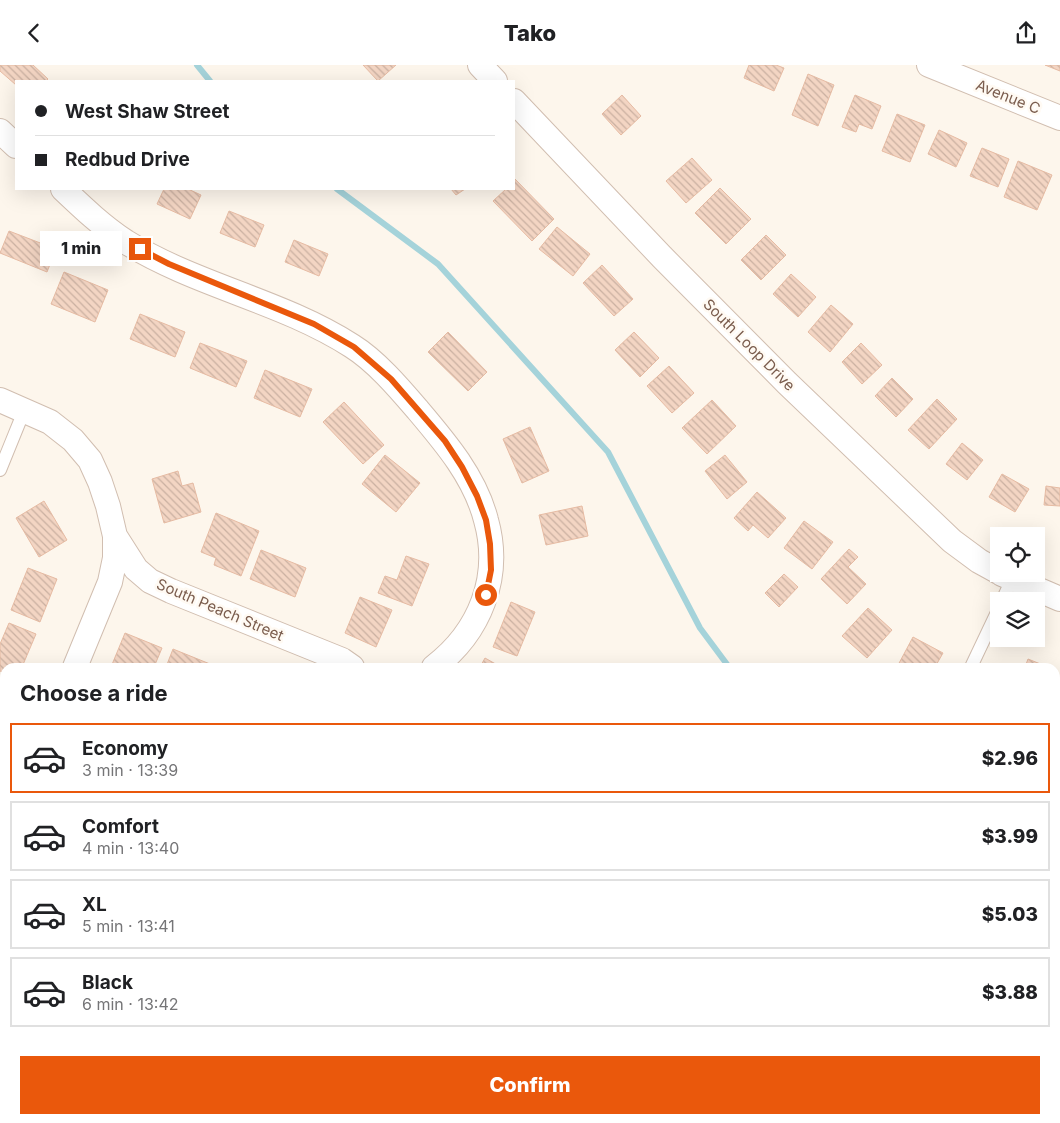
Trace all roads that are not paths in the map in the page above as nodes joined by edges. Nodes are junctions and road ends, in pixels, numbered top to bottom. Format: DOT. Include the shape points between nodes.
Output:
graph roads {
  1 [pos="480,65"];
  2 [pos="929,65"];
  3 [pos="494,80"];
  4 [pos="515,102"];
  5 [pos="1060,118"];
  6 [pos="0,131"];
  7 [pos="15,145"];
  8 [pos="63,190"];
  9 [pos="0,400"];
  10 [pos="24,411"];
  11 [pos="0,470"];
  12 [pos="115,536"];
  13 [pos="990,567"];
  14 [pos="1020,582"];
  15 [pos="1060,599"];
  16 [pos="990,627"];
  17 [pos="77,663"];
  18 [pos="346,663"];
  19 [pos="438,663"];
  20 [pos="973,663"];
  1 -- 3 [label="street"];
  2 -- 5 [label="street, Avenue C"];
  4 -- 13 [label="street, South Loop Drive" via="787,383 952,541"];
  6 -- 7 [label="street"];
  8 -- 19 [label="street" via="126,242 169,264 314,324 354,347 391,379 445,441 462,467 486,520 491,570 486,595 474,624"];
  9 -- 10 [label="street, South Peach Street"];
  10 -- 11 [label="lane"];
  10 -- 12 [label="street, South Peach Street" via="50,422 73,440 90,460 108,506"];
  12 -- 17 [label="street" via="110,582"];
  12 -- 18 [label="street, South Peach Street" via="136,569 150,581"];
  14 -- 15 [label="street, South Loop Drive"];
  16 -- 20 [label="lane"];
}
